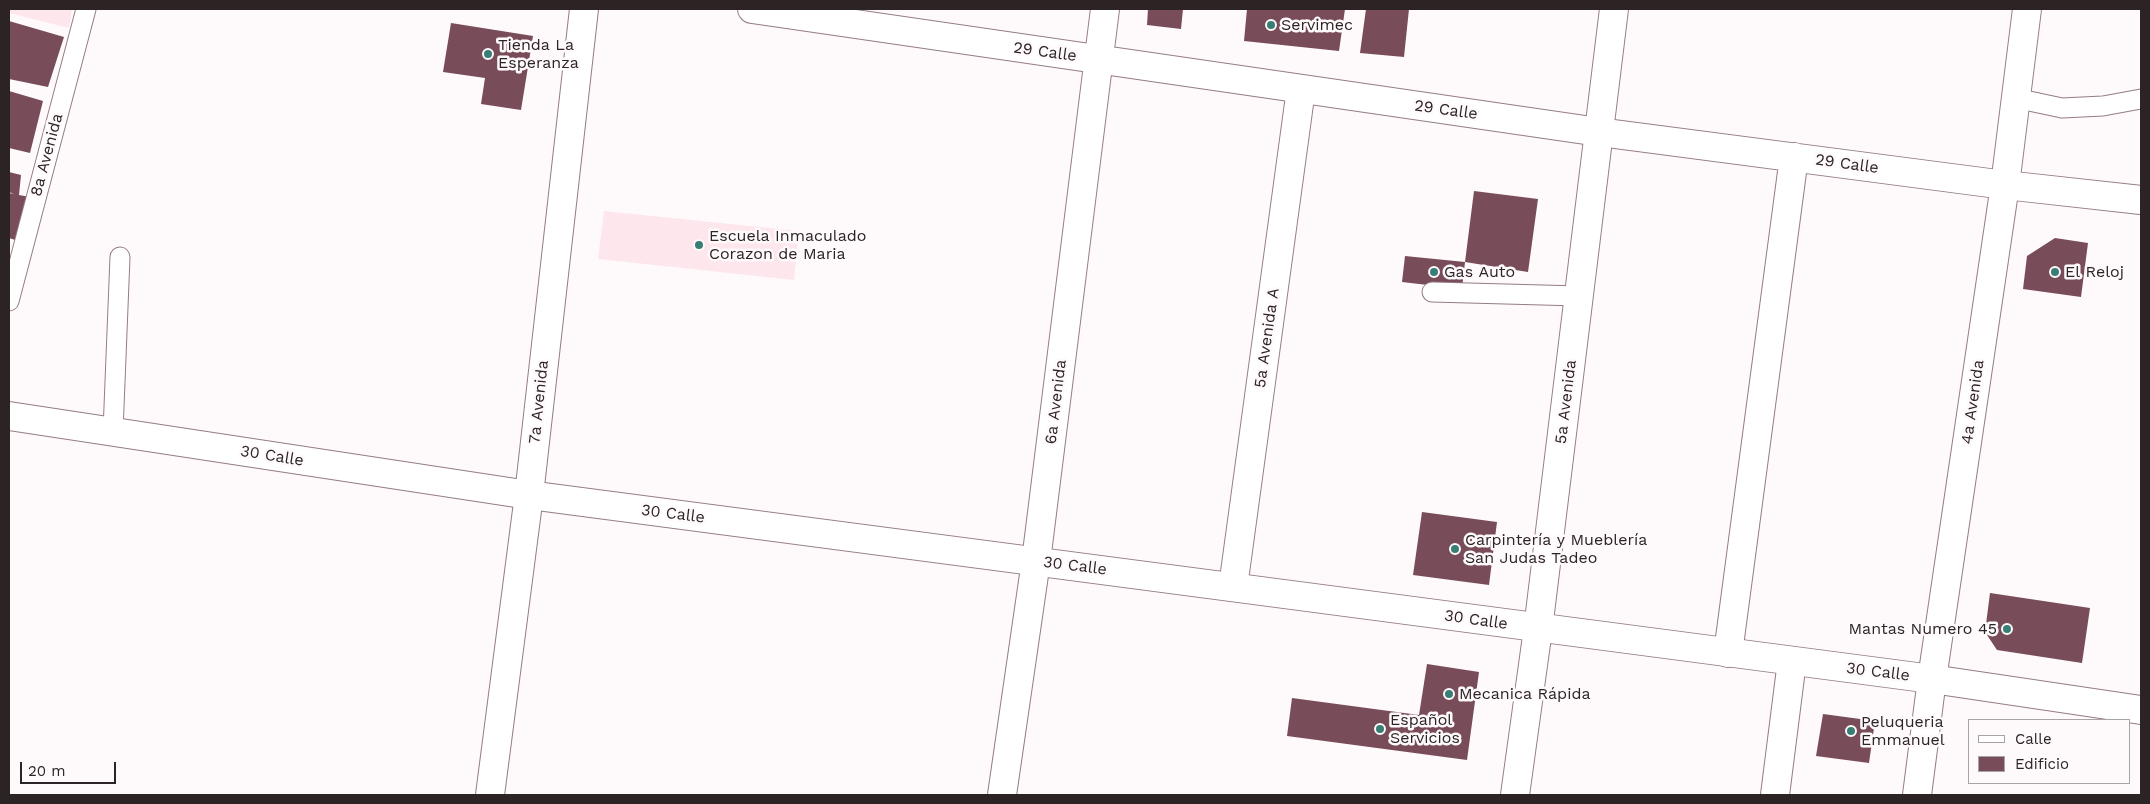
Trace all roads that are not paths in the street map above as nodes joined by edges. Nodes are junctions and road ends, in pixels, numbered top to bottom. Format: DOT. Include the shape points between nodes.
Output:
graph roads {
  1 [pos="86,9"];
  2 [pos="584,9"];
  3 [pos="752,9"];
  4 [pos="1105,9"];
  5 [pos="1614,9"];
  6 [pos="2027,9"];
  7 [pos="1099,60"];
  8 [pos="1301,89"];
  9 [pos="2015,98"];
  10 [pos="2141,99"];
  11 [pos="1599,132"];
  12 [pos="1794,157"];
  13 [pos="2005,185"];
  14 [pos="2141,200"];
  15 [pos="120,257"];
  16 [pos="1432,292"];
  17 [pos="1579,296"];
  18 [pos="9,301"];
  19 [pos="9,416"];
  20 [pos="113,432"];
  21 [pos="529,495"];
  22 [pos="1036,561"];
  23 [pos="1233,587"];
  24 [pos="1538,628"];
  25 [pos="1728,653"];
  26 [pos="1792,661"];
  27 [pos="1932,679"];
  28 [pos="2141,710"];
  29 [pos="490,795"];
  30 [pos="1002,795"];
  31 [pos="1515,795"];
  32 [pos="1774,795"];
  33 [pos="1917,795"];
  1 -- 18 [label="lane, 8a Avenida"];
  2 -- 21 [label="street, 7a Avenida"];
  3 -- 7 [label="street, 29 Calle"];
  4 -- 7 [label="street, 6a Avenida"];
  5 -- 11 [label="street, 5a Avenida"];
  6 -- 9 [label="street, 4a Avenida"];
  7 -- 8 [label="street, 29 Calle"];
  7 -- 22 [label="street, 6a Avenida"];
  8 -- 11 [label="street, 29 Calle"];
  8 -- 23 [label="street, 5a Avenida A"];
  9 -- 10 [label="lane" via="2062,108 2103,106"];
  9 -- 13 [label="street, 4a Avenida"];
  11 -- 12 [label="street, 29 Calle"];
  11 -- 17 [label="street, 5a Avenida"];
  12 -- 13 [label="street, 29 Calle"];
  12 -- 25 [label="street"];
  13 -- 14 [label="street, 29 Calle"];
  13 -- 27 [label="street, 4a Avenida"];
  15 -- 20 [label="lane"];
  16 -- 17 [label="lane"];
  17 -- 24 [label="street, 5a Avenida"];
  19 -- 20 [label="street, 30 Calle"];
  20 -- 21 [label="street, 30 Calle"];
  21 -- 22 [label="street, 30 Calle"];
  21 -- 29 [label="street, 7a Avenida"];
  22 -- 23 [label="street, 30 Calle"];
  22 -- 30 [label="street, 6a Avenida"];
  23 -- 24 [label="street, 30 Calle"];
  24 -- 25 [label="street, 30 Calle"];
  24 -- 31 [label="street, 5a Avenida"];
  25 -- 26 [label="street, 30 Calle"];
  26 -- 27 [label="street, 30 Calle"];
  26 -- 32 [label="street"];
  27 -- 28 [label="street, 30 Calle"];
  27 -- 33 [label="street, 4a Avenida"];
}
